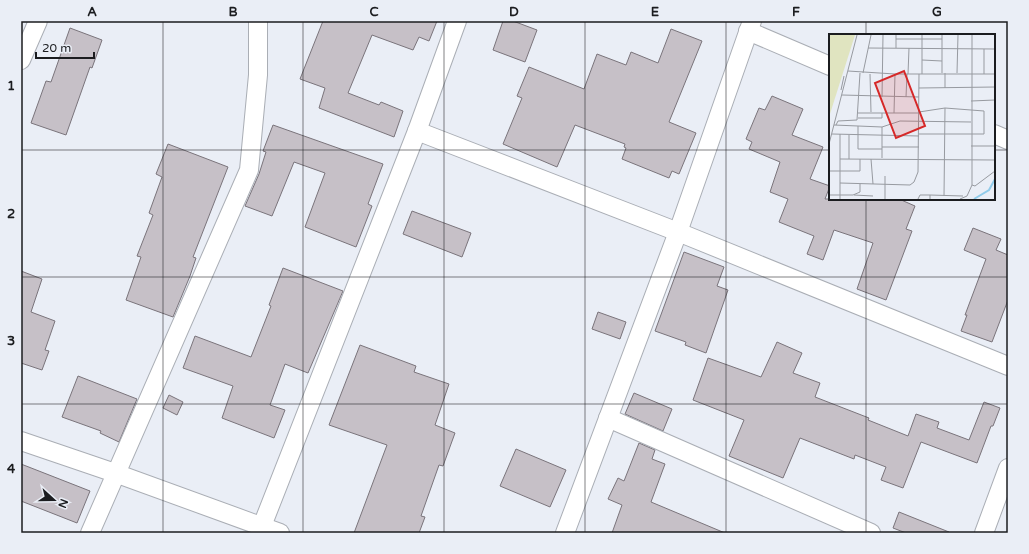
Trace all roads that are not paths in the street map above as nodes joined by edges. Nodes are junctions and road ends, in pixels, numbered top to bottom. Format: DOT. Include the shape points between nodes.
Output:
graph roads {
  1 [pos="38,21"];
  2 [pos="258,21"];
  3 [pos="457,21"];
  4 [pos="750,26"];
  5 [pos="21,60"];
  6 [pos="829,66"];
  7 [pos="417,131"];
  8 [pos="995,134"];
  9 [pos="1008,140"];
  10 [pos="678,232"];
  11 [pos="1008,366"];
  12 [pos="608,418"];
  13 [pos="21,441"];
  14 [pos="1008,468"];
  15 [pos="115,473"];
  16 [pos="274,531"];
  17 [pos="90,533"];
  18 [pos="565,533"];
  19 [pos="871,533"];
  20 [pos="984,533"];
  1 -- 5 [label="street"];
  2 -- 15 [label="street" via="258,75 249,170"];
  3 -- 7 [label="street"];
  4 -- 6 [label="street"];
  4 -- 10 [label="street"];
  7 -- 10 [label="street"];
  7 -- 16 [label="street"];
  8 -- 9 [label="street"];
  10 -- 11 [label="street"];
  10 -- 12 [label="street"];
  12 -- 18 [label="street"];
  12 -- 19 [label="street"];
  13 -- 15 [label="street"];
  14 -- 20 [label="street"];
  15 -- 16 [label="street"];
  15 -- 17 [label="street"];
}
